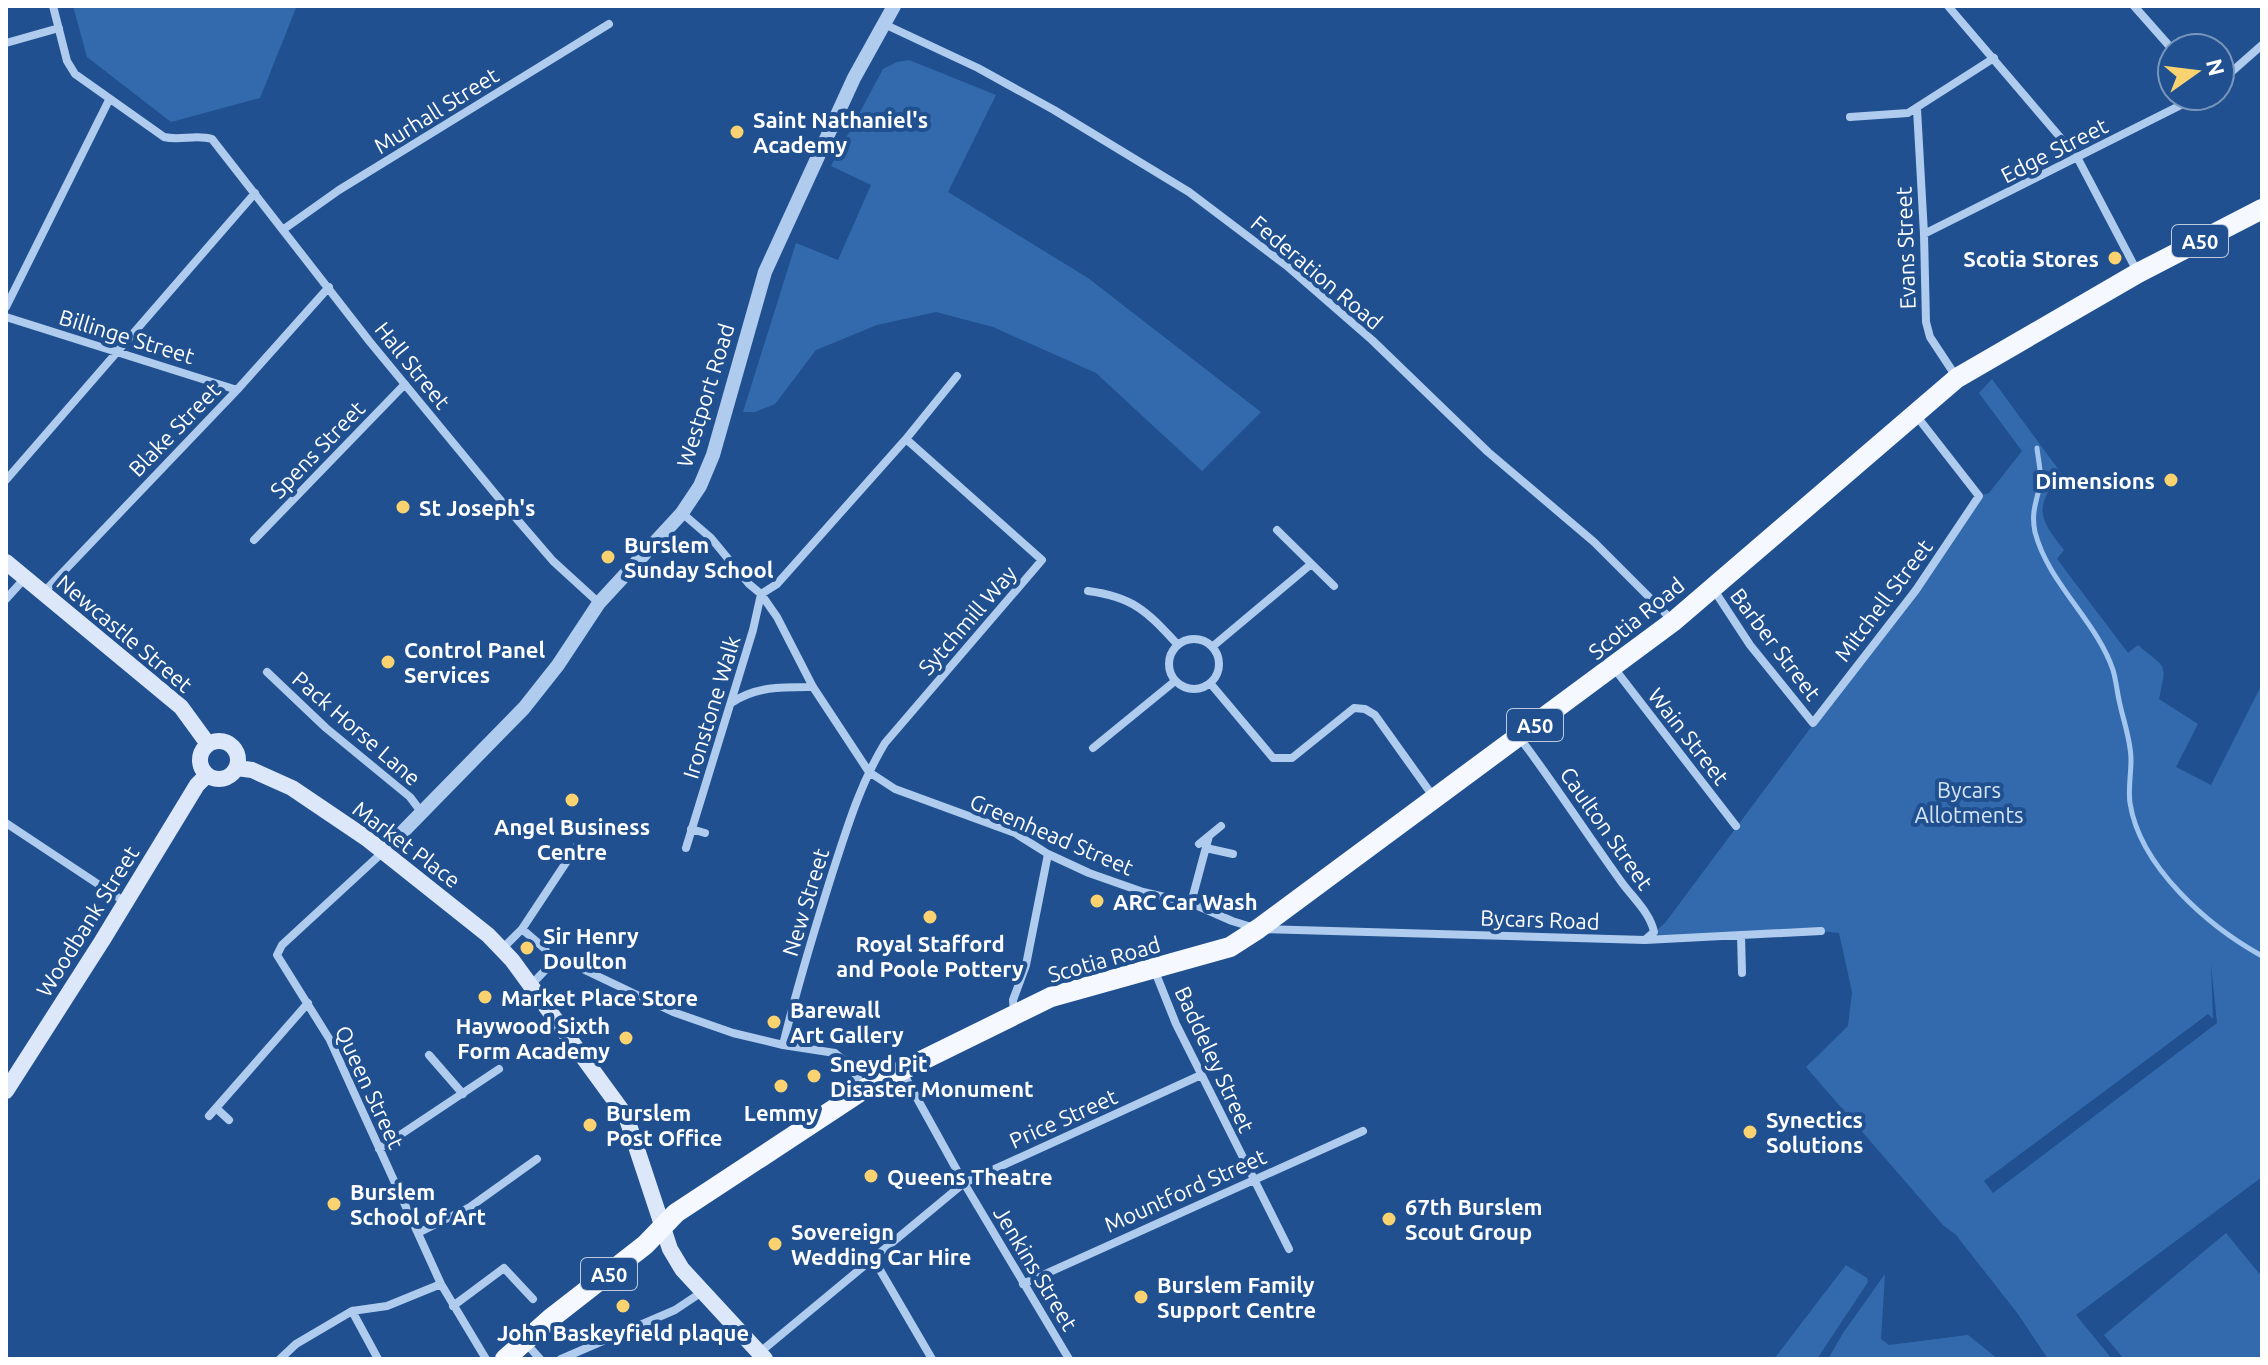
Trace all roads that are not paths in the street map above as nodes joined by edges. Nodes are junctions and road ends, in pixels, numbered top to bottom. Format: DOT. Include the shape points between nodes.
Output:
graph roads {
  1 [pos="53,6"];
  2 [pos="894,6"];
  3 [pos="1948,6"];
  4 [pos="2134,6"];
  5 [pos="609,24"];
  6 [pos="884,24"];
  7 [pos="59,28"];
  8 [pos="2157,32"];
  9 [pos="6,43"];
  10 [pos="2262,45"];
  11 [pos="1994,58"];
  12 [pos="2236,68"];
  13 [pos="109,100"];
  14 [pos="1917,109"];
  15 [pos="2167,112"];
  16 [pos="1850,117"];
  17 [pos="2077,157"];
  18 [pos="255,193"];
  19 [pos="2262,209"];
  20 [pos="284,229"];
  21 [pos="1924,234"];
  22 [pos="2138,273"];
  23 [pos="329,287"];
  24 [pos="6,307"];
  25 [pos="6,317"];
  26 [pos="118,353"];
  27 [pos="957,376"];
  28 [pos="1957,378"];
  29 [pos="405,384"];
  30 [pos="237,390"];
  31 [pos="1915,413"];
  32 [pos="906,439"];
  33 [pos="6,480"];
  34 [pos="682,513"];
  35 [pos="1277,530"];
  36 [pos="254,540"];
  37 [pos="6,562"];
  38 [pos="1310,565"];
  39 [pos="25,578"];
  40 [pos="1334,586"];
  41 [pos="1712,586"];
  42 [pos="1088,591"];
  43 [pos="43,594"];
  44 [pos="761,594"];
  45 [pos="6,599"];
  46 [pos="599,603"];
  47 [pos="1674,621"];
  48 [pos="1178,645"];
  49 [pos="1212,647"];
  50 [pos="1613,667"];
  51 [pos="267,672"];
  52 [pos="1175,681"];
  53 [pos="1210,683"];
  54 [pos="813,687"];
  55 [pos="732,702"];
  56 [pos="1813,723"];
  57 [pos="1519,737"];
  58 [pos="208,744"];
  59 [pos="1093,748"];
  60 [pos="237,768"];
  61 [pos="869,772"];
  62 [pos="207,775"];
  63 [pos="1436,799"];
  64 [pos="422,813"];
  65 [pos="6,823"];
  66 [pos="1221,826"];
  67 [pos="1736,826"];
  68 [pos="691,829"];
  69 [pos="705,833"];
  70 [pos="577,846"];
  71 [pos="1203,846"];
  72 [pos="686,848"];
  73 [pos="383,852"];
  74 [pos="1048,854"];
  75 [pos="1233,854"];
  76 [pos="125,902"];
  77 [pos="1191,903"];
  78 [pos="522,929"];
  79 [pos="1258,929"];
  80 [pos="1821,931"];
  81 [pos="1736,935"];
  82 [pos="1645,940"];
  83 [pos="501,950"];
  84 [pos="552,963"];
  85 [pos="1154,968"];
  86 [pos="1742,973"];
  87 [pos="531,985"];
  88 [pos="308,1003"];
  89 [pos="1015,1015"];
  90 [pos="783,1045"];
  91 [pos="429,1055"];
  92 [pos="499,1069"];
  93 [pos="902,1070"];
  94 [pos="1201,1075"];
  95 [pos="866,1088"];
  96 [pos="6,1091"];
  97 [pos="463,1094"];
  98 [pos="229,1120"];
  99 [pos="1363,1131"];
  100 [pos="379,1149"];
  101 [pos="537,1159"];
  102 [pos="1252,1179"];
  103 [pos="964,1183"];
  104 [pos="663,1224"];
  105 [pos="418,1233"];
  106 [pos="1289,1249"];
  107 [pos="873,1258"];
  108 [pos="441,1284"];
  109 [pos="1023,1284"];
  110 [pos="702,1292"];
  111 [pos="533,1299"];
  112 [pos="453,1306"];
  113 [pos="352,1311"];
  114 [pos="525,1342"];
  115 [pos="762,1356"];
  116 [pos="280,1359"];
  117 [pos="378,1359"];
  118 [pos="486,1359"];
  119 [pos="505,1359"];
  120 [pos="540,1359"];
  121 [pos="561,1359"];
  122 [pos="932,1359"];
  123 [pos="1069,1359"];
  1 -- 7 [label="street"];
  2 -- 6 [label="street, Westport Road"];
  3 -- 11 [label="street"];
  4 -- 8 [label="street"];
  5 -- 20 [label="street, Murhall Street"];
  6 -- 34 [label="street, Westport Road" via="765,272 713,455"];
  6 -- 47 [label="street, Federation Road" via="1054,110 1201,201 1372,340"];
  7 -- 9 [label="street"];
  7 -- 13 [label="street" via="70,68"];
  10 -- 12 [label="street"];
  11 -- 14 [label="street"];
  11 -- 17 [label="street"];
  13 -- 18 [label="street, Hall Street" via="164,137 212,139"];
  13 -- 24 [label="street"];
  14 -- 16 [label="street"];
  14 -- 21 [label="street, Evans Street"];
  15 -- 17 [label="street, Edge Street"];
  17 -- 21 [label="street, Edge Street"];
  17 -- 22 [label="street"];
  18 -- 20 [label="street, Hall Street"];
  18 -- 26 [label="street"];
  19 -- 22 [label="main road, Scotia Road / A50"];
  20 -- 23 [label="street, Hall Street"];
  21 -- 28 [label="street, Evans Street" via="1926,322"];
  22 -- 28 [label="main road, Scotia Road / A50"];
  23 -- 29 [label="street, Hall Street"];
  23 -- 30 [label="street, Blake Street"];
  25 -- 26 [label="street, Billinge Street"];
  26 -- 30 [label="street, Billinge Street"];
  26 -- 33 [label="street"];
  27 -- 32 [label="street"];
  28 -- 31 [label="main road, Scotia Road / A50"];
  29 -- 36 [label="street, Spens Street"];
  29 -- 46 [label="street, Hall Street" via="553,561"];
  30 -- 43 [label="street, Blake Street"];
  31 -- 41 [label="main road, Scotia Road / A50"];
  31 -- 56 [label="street, Mitchell Street" via="1979,496 1916,590"];
  32 -- 44 [label="street" via="777,584"];
  32 -- 61 [label="street, Sytchmill Way" via="1042,560 885,743"];
  34 -- 44 [label="street, Greenhead Street"];
  34 -- 46 [label="street, Westport Road"];
  35 -- 38 [label="street"];
  37 -- 39 [label="main road, Newcastle Street"];
  38 -- 40 [label="street"];
  38 -- 49 [label="street"];
  39 -- 43 [label="main road, Newcastle Street"];
  39 -- 45 [label="street"];
  41 -- 47 [label="main road, Scotia Road / A50"];
  41 -- 56 [label="street, Barber Street" via="1750,645"];
  42 -- 48 [label="street" via="1117,596 1144,609"];
  43 -- 58 [label="main road, Newcastle Street" via="181,707"];
  44 -- 54 [label="street, Greenhead Street"];
  44 -- 55 [label="street, Ironstone Walk"];
  46 -- 64 [label="street, Westport Road" via="524,708"];
  47 -- 50 [label="main road, Scotia Road / A50"];
  48 -- 49 [label="street" via="1191,639"];
  48 -- 52 [label="street" via="1168,665"];
  49 -- 53 [label="street" via="1218,668"];
  50 -- 57 [label="main road, Scotia Road / A50"];
  50 -- 67 [label="street, Wain Street"];
  51 -- 64 [label="street, Pack Horse Lane"];
  52 -- 53 [label="street" via="1191,689"];
  52 -- 59 [label="street"];
  53 -- 63 [label="street" via="1273,758 1292,758 1354,708 1365,709 1375,715"];
  54 -- 55 [label="street" via="758,690"];
  54 -- 61 [label="street, Greenhead Street"];
  55 -- 68 [label="street, Ironstone Walk"];
  57 -- 63 [label="main road, Scotia Road / A50"];
  57 -- 82 [label="street, Caulton Street" via="1652,922 1654,932"];
  58 -- 60 [label="main road" via="230,745 238,756"];
  58 -- 62 [label="main road" via="199,761"];
  60 -- 62 [label="main road" via="223,779"];
  60 -- 73 [label="main road, Market Place" via="292,788"];
  61 -- 74 [label="street, Greenhead Street" via="895,789 1015,833"];
  61 -- 90 [label="street, New Street" via="812,936"];
  62 -- 76 [label="main road, Woodbank Street"];
  63 -- 79 [label="main road, Scotia Road / A50"];
  64 -- 73 [label="street, Westport Road"];
  65 -- 76 [label="street"];
  66 -- 71 [label="street"];
  68 -- 69 [label="street"];
  68 -- 72 [label="street, Ironstone Walk"];
  70 -- 78 [label="street"];
  71 -- 75 [label="street"];
  71 -- 77 [label="street"];
  73 -- 83 [label="main road, Market Place"];
  73 -- 88 [label="street, Queen Street" via="277,955"];
  74 -- 77 [label="street, Greenhead Street" via="1143,892"];
  74 -- 89 [label="street" via="1026,965 1013,1000"];
  76 -- 96 [label="main road, Woodbank Street"];
  77 -- 79 [label="street, Greenhead Street"];
  78 -- 83 [label="street"];
  78 -- 84 [label="street" via="545,949"];
  79 -- 82 [label="street, Bycars Road"];
  79 -- 85 [label="main road, Scotia Road / A50" via="1230,947"];
  80 -- 81 [label="street, Bycars Road"];
  81 -- 82 [label="street, Bycars Road"];
  81 -- 86 [label="street"];
  83 -- 87 [label="main road, Market Place"];
  84 -- 87 [label="street"];
  84 -- 90 [label="street" via="570,963 673,1012"];
  85 -- 89 [label="main road, Scotia Road / A50" via="1051,997"];
  85 -- 94 [label="street, Baddeley Street"];
  87 -- 104 [label="main road, Market Place" via="626,1116"];
  88 -- 98 [label="street" via="212,1112"];
  88 -- 100 [label="street, Queen Street"];
  89 -- 93 [label="main road, A50"];
  90 -- 95 [label="street" via="835,1053"];
  91 -- 97 [label="street"];
  92 -- 97 [label="street"];
  93 -- 95 [label="main road, A50"];
  93 -- 103 [label="street, Jenkins Street"];
  94 -- 102 [label="street, Baddeley Street"];
  94 -- 103 [label="street, Price Street"];
  95 -- 104 [label="main road, A50"];
  97 -- 100 [label="street"];
  99 -- 102 [label="street, Mountford Street"];
  100 -- 105 [label="street, Queen Street"];
  101 -- 105 [label="street" via="470,1207"];
  102 -- 106 [label="street, Baddeley Street"];
  102 -- 109 [label="street, Mountford Street"];
  103 -- 107 [label="street, Price Street"];
  103 -- 109 [label="street, Jenkins Street"];
  104 -- 110 [label="main road, Market Place" via="670,1249"];
  104 -- 114 [label="main road, A50" via="645,1245"];
  105 -- 108 [label="street, Queen Street"];
  107 -- 115 [label="street, Price Street"];
  107 -- 122 [label="street"];
  108 -- 112 [label="street, Queen Street"];
  108 -- 113 [label="street" via="387,1306"];
  109 -- 123 [label="street, Jenkins Street"];
  110 -- 115 [label="main road, Market Place"];
  110 -- 121 [label="street" via="675,1310"];
  111 -- 112 [label="street" via="504,1268"];
  112 -- 118 [label="street, Queen Street"];
  113 -- 116 [label="street"];
  113 -- 117 [label="street"];
  114 -- 119 [label="main road, A50"];
  114 -- 120 [label="street"];
}
